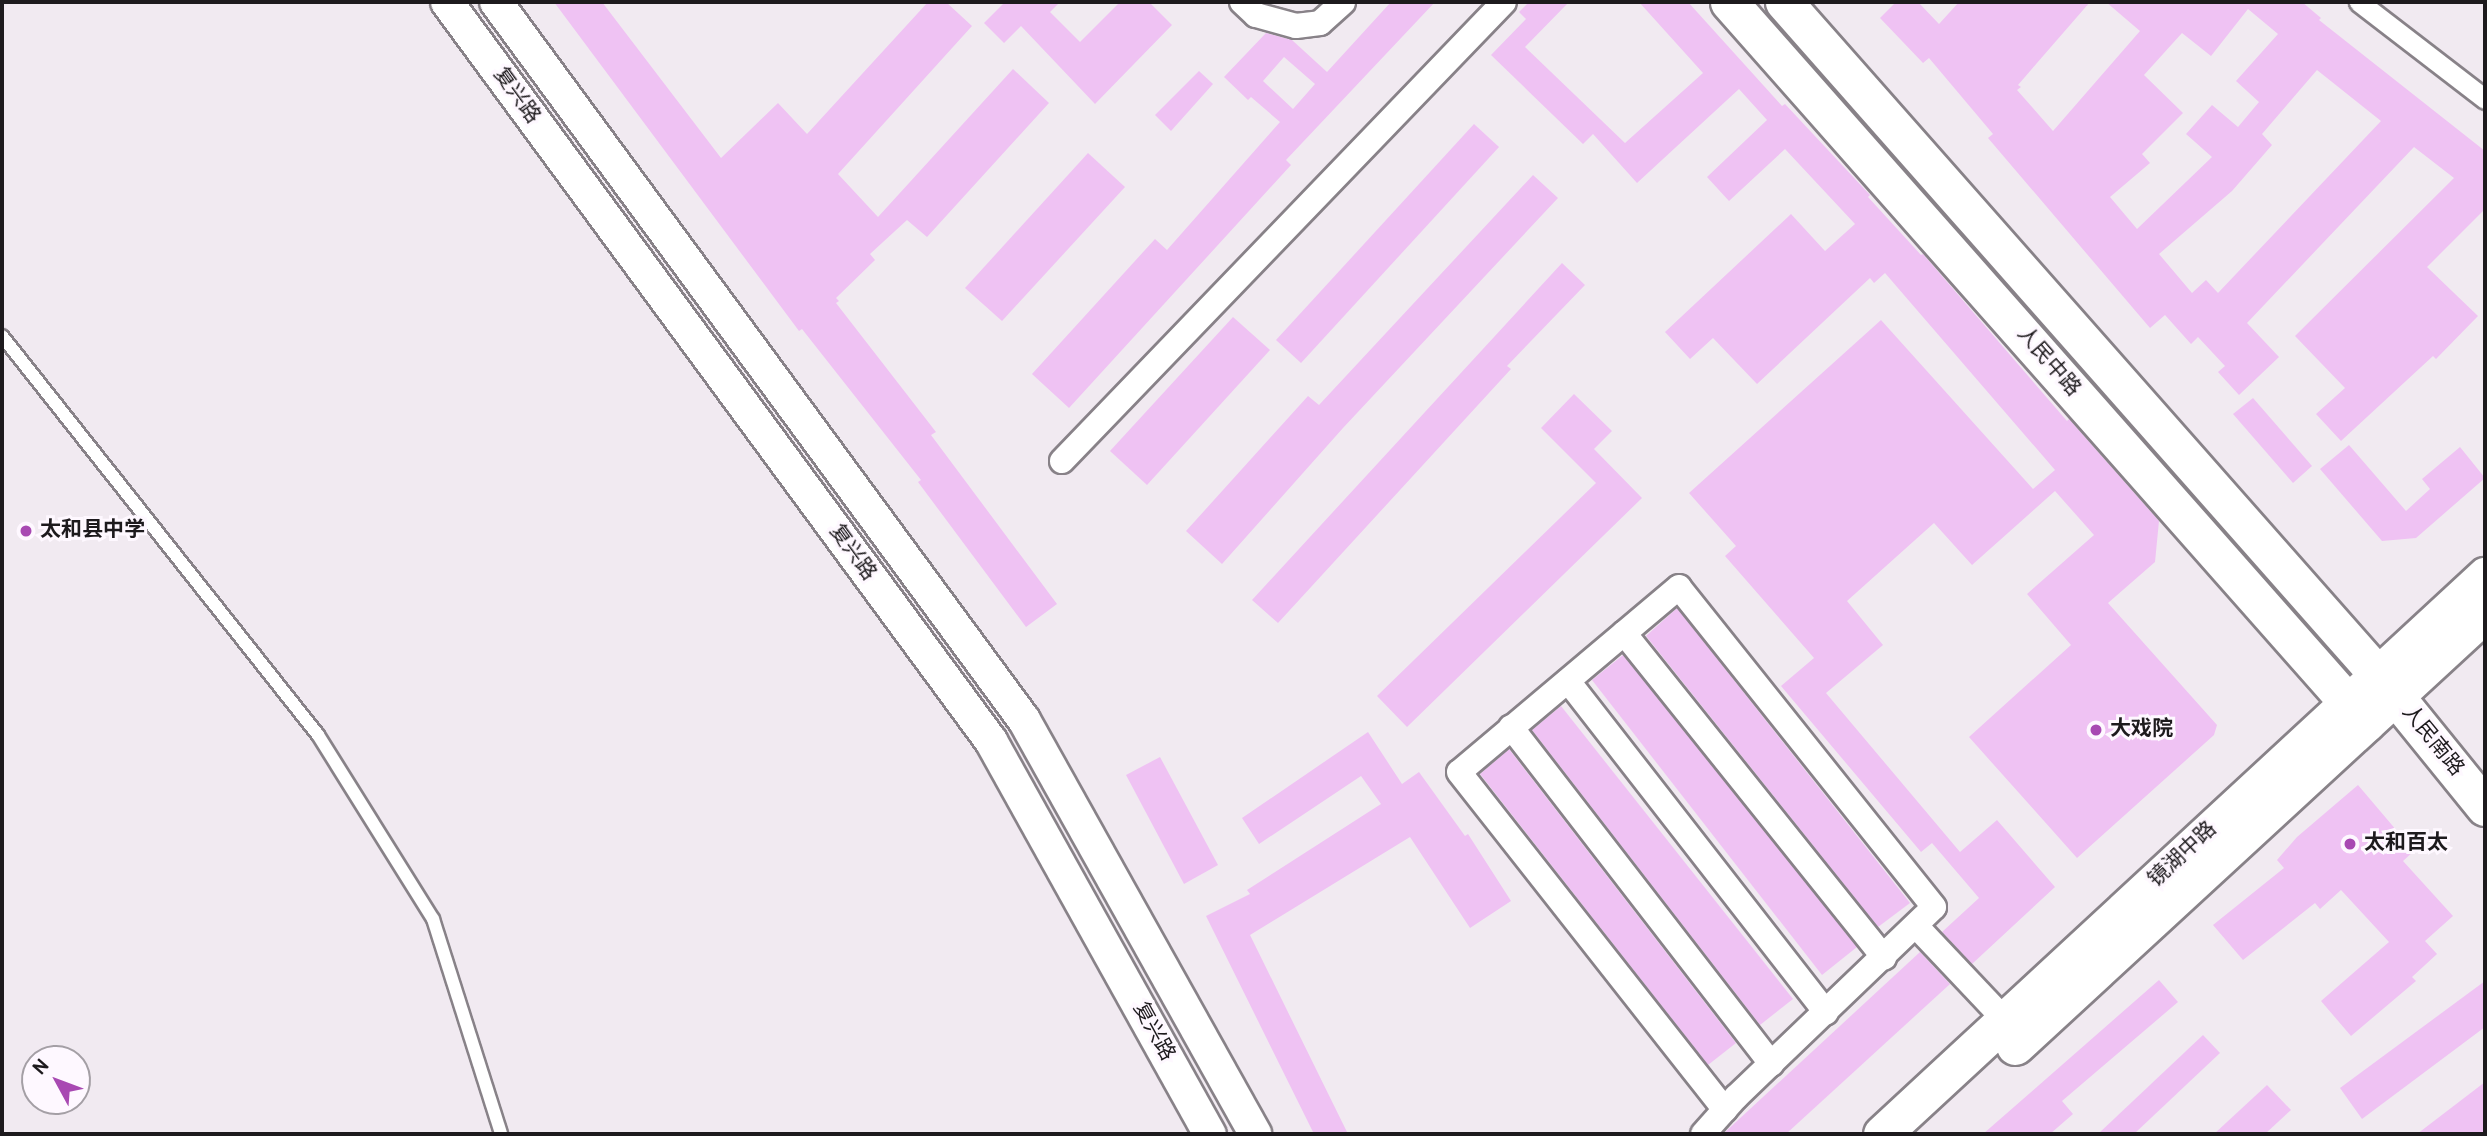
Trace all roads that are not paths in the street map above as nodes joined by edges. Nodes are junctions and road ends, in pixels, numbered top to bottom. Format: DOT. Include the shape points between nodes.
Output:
graph roads {
  1 [pos="447,2"];
  2 [pos="496,2"];
  3 [pos="1242,2"];
  4 [pos="1343,2"];
  5 [pos="1504,2"];
  6 [pos="1729,2"];
  7 [pos="2359,2"];
  8 [pos="1788,3"];
  9 [pos="1758,32"];
  10 [pos="2485,99"];
  11 [pos="2,336"];
  12 [pos="1062,461"];
  13 [pos="2485,576"];
  14 [pos="2485,613"];
  15 [pos="1624,633"];
  16 [pos="1568,681"];
  17 [pos="2387,685"];
  18 [pos="2357,712"];
  19 [pos="1511,727"];
  20 [pos="2485,807"];
  21 [pos="1917,927"];
  22 [pos="1884,958"];
  23 [pos="1826,1012"];
  24 [pos="2005,1020"];
  25 [pos="1771,1064"];
  26 [pos="1725,1110"];
  27 [pos="501,1134"];
  28 [pos="1210,1134"];
  29 [pos="1255,1134"];
  30 [pos="1703,1134"];
  31 [pos="1882,1134"];
  32 [pos="1919,1134"];
  1 -- 28 [label="street, 复兴路" via="991,741"];
  2 -- 29 [label="street, 复兴路" via="1024,720"];
  3 -- 4 [label="street" via="1256,15 1296,26 1320,23"];
  5 -- 12 [label="street"];
  6 -- 9 [label="main road, 人民中路"];
  7 -- 10 [label="street"];
  8 -- 9 [label="street"];
  8 -- 17 [label="main road, 人民中路"];
  9 -- 18 [label="main road, 人民中路"];
  11 -- 27 [label="lane" via="326,747 433,919"];
  13 -- 17 [label="main road, 镜湖中路"];
  14 -- 17 [label="main road, 镜湖中路"];
  15 -- 16 [label="street"];
  15 -- 21 [label="street" via="1679,587 1934,907"];
  15 -- 22 [label="street"];
  16 -- 19 [label="street"];
  16 -- 23 [label="street"];
  17 -- 18 [label="main road, 镜湖中路"];
  17 -- 20 [label="main road, 人民南路"];
  18 -- 24 [label="main road, 镜湖中路"];
  18 -- 32 [label="main road, 镜湖中路"];
  19 -- 25 [label="street"];
  19 -- 26 [label="street" via="1459,772"];
  21 -- 22 [label="street"];
  21 -- 24 [label="street"];
  22 -- 23 [label="street"];
  23 -- 25 [label="street"];
  24 -- 31 [label="main road, 镜湖中路"];
  25 -- 26 [label="street"];
  26 -- 30 [label="street"];
}
